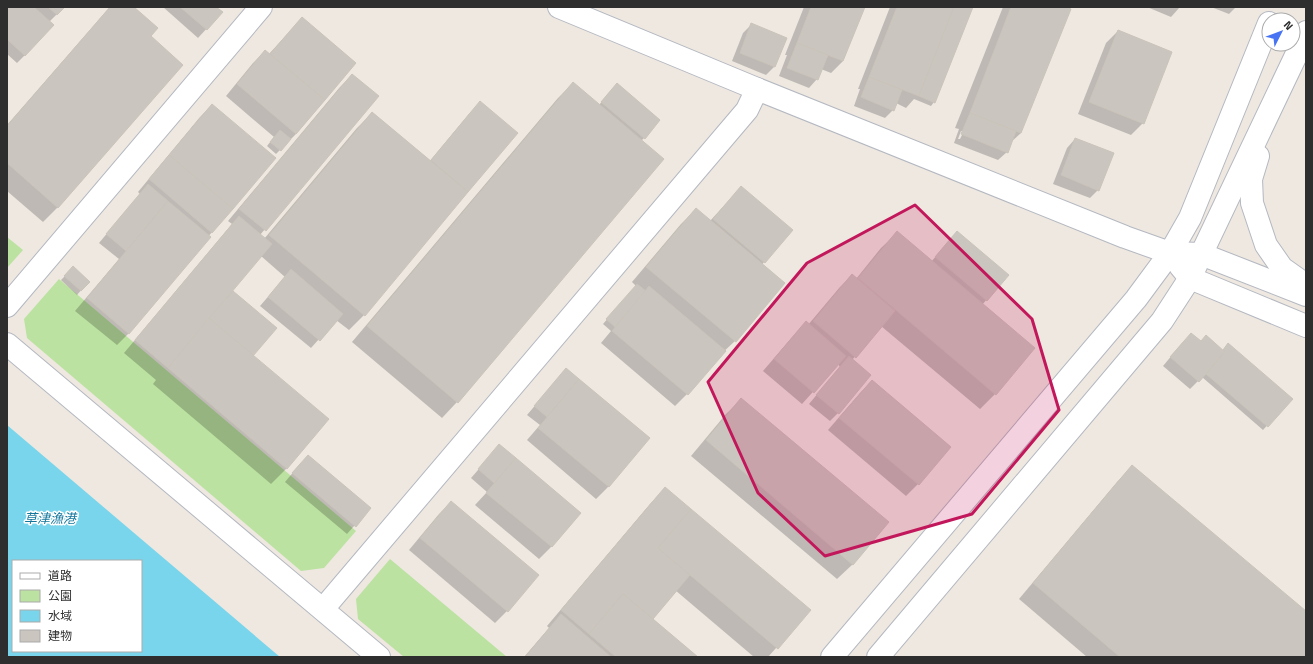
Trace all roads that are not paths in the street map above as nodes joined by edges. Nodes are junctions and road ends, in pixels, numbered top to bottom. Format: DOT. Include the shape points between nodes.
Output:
graph roads {
  1 [pos="261,7"];
  2 [pos="558,7"];
  3 [pos="1303,40"];
  4 [pos="1261,43"];
  5 [pos="757,89"];
  6 [pos="1170,253"];
  7 [pos="1201,254"];
  8 [pos="1190,278"];
  9 [pos="1306,285"];
  10 [pos="1306,295"];
  11 [pos="7,306"];
  12 [pos="1306,326"];
  13 [pos="7,344"];
  14 [pos="925,547"];
  15 [pos="952,570"];
  16 [pos="323,609"];
  17 [pos="380,657"];
  18 [pos="832,657"];
  19 [pos="878,657"];
  1 -- 11 [label="street"];
  2 -- 5 [label="street"];
  3 -- 7 [label="street"];
  3 -- 9 [label="street" via="1251,178 1252,203 1266,245 1282,268"];
  4 -- 6 [label="street" via="1190,218"];
  5 -- 6 [label="street"];
  5 -- 16 [label="street" via="747,110"];
  6 -- 7 [label="street"];
  6 -- 8 [label="street"];
  6 -- 14 [label="street" via="1136,299"];
  7 -- 8 [label="street"];
  7 -- 10 [label="street"];
  8 -- 12 [label="street"];
  8 -- 15 [label="street" via="1162,321"];
  13 -- 16 [label="street"];
  14 -- 15 [label="street"];
  14 -- 18 [label="street"];
  15 -- 19 [label="street"];
  16 -- 17 [label="street"];
}
